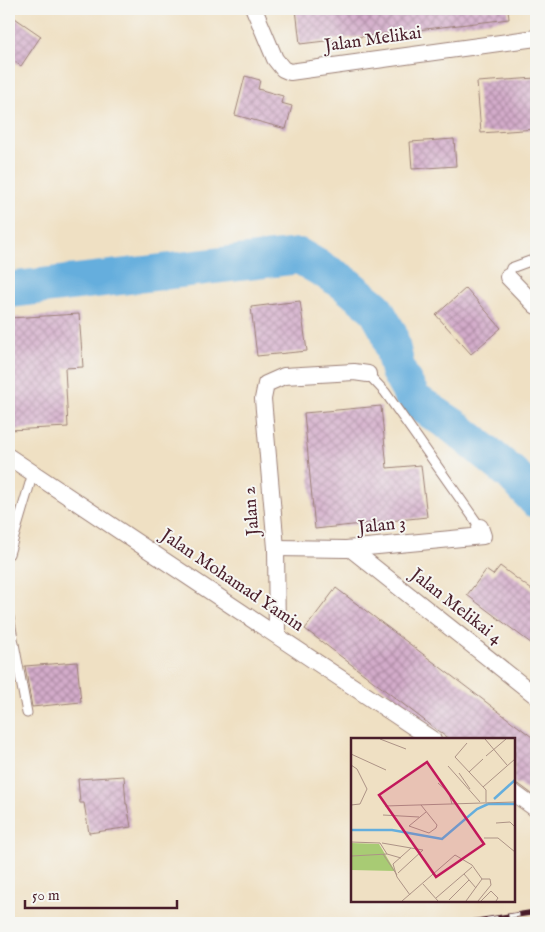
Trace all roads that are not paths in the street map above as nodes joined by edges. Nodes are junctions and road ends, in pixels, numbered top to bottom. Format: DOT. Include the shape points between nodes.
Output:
graph roads {
  1 [pos="254,9"];
  2 [pos="536,38"];
  3 [pos="536,260"];
  4 [pos="508,277"];
  5 [pos="536,306"];
  6 [pos="368,374"];
  7 [pos="9,456"];
  8 [pos="33,473"];
  9 [pos="480,527"];
  10 [pos="276,548"];
  11 [pos="351,549"];
  12 [pos="9,554"];
  13 [pos="9,617"];
  14 [pos="277,634"];
  15 [pos="536,696"];
  16 [pos="26,713"];
  17 [pos="430,738"];
  18 [pos="515,794"];
  19 [pos="536,808"];
  1 -- 2 [label="street, Jalan Melikai" via="275,59 290,72"];
  3 -- 4 [label="lane" via="511,268"];
  4 -- 5 [label="street"];
  6 -- 9 [label="lane" via="385,392"];
  6 -- 10 [label="street, Jalan 2" via="284,376 266,384 263,398"];
  7 -- 8 [label="street, Jalan Mohamad Yamin"];
  8 -- 12 [label="lane"];
  8 -- 14 [label="street, Jalan Mohamad Yamin"];
  9 -- 11 [label="street, Jalan 3" via="483,536"];
  10 -- 11 [label="street, Jalan 3"];
  10 -- 14 [label="street, Jalan 2"];
  11 -- 15 [label="street, Jalan Melikai 4"];
  13 -- 16 [label="lane"];
  14 -- 17 [label="street, Jalan Mohamad Yamin"];
  18 -- 19 [label="street"];
}
